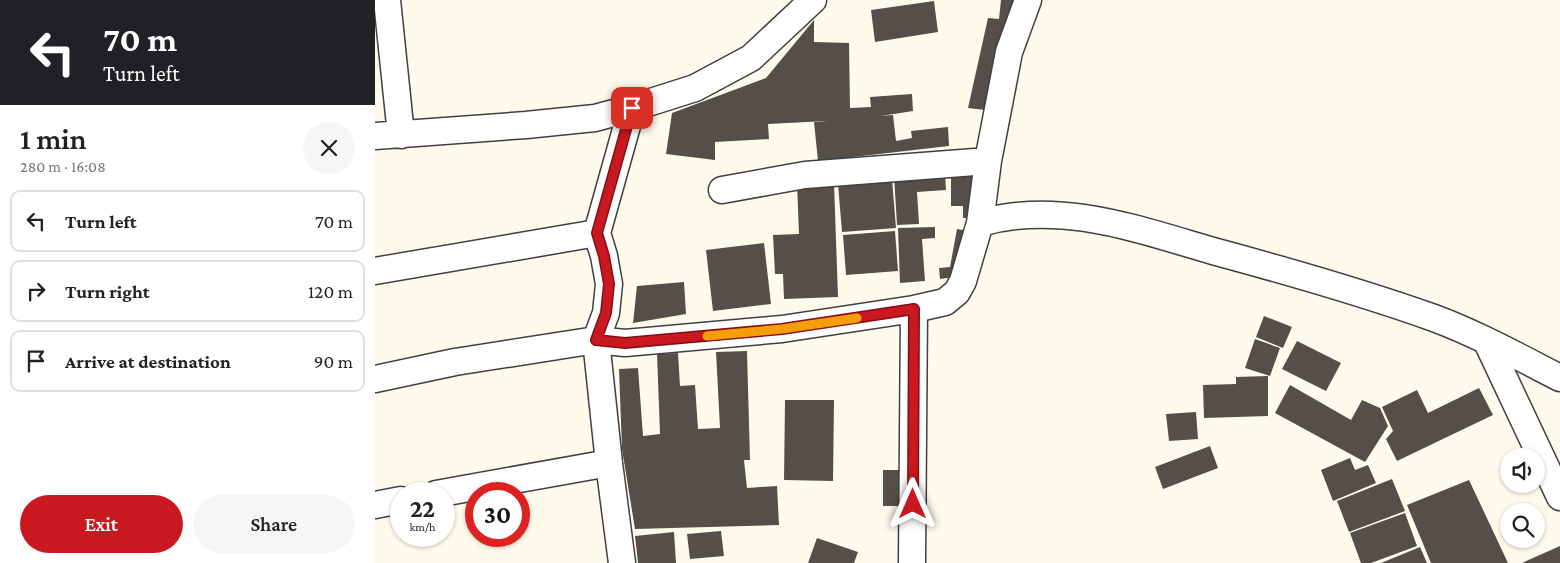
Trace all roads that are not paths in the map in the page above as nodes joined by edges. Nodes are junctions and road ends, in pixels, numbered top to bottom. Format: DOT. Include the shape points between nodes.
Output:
graph roads {
  1 [pos="387,0"];
  2 [pos="813,0"];
  3 [pos="1027,0"];
  4 [pos="632,108"];
  5 [pos="401,135"];
  6 [pos="375,136"];
  7 [pos="988,161"];
  8 [pos="722,190"];
  9 [pos="980,223"];
  10 [pos="597,233"];
  11 [pos="375,271"];
  12 [pos="914,309"];
  13 [pos="596,340"];
  14 [pos="1487,342"];
  15 [pos="1560,378"];
  16 [pos="375,379"];
  17 [pos="609,463"];
  18 [pos="455,491"];
  19 [pos="1560,497"];
  20 [pos="390,502"];
  21 [pos="375,505"];
  22 [pos="622,563"];
  23 [pos="912,563"];
  1 -- 5 [label="street"];
  2 -- 4 [label="street" via="751,58 695,88"];
  3 -- 7 [label="street" via="1009,52"];
  4 -- 5 [label="street" via="595,118"];
  4 -- 10 [label="street"];
  5 -- 6 [label="street"];
  7 -- 8 [label="street" via="805,175"];
  7 -- 9 [label="street"];
  9 -- 12 [label="street" via="957,292 945,302"];
  9 -- 14 [label="street" via="1017,214 1065,214 1117,224 1301,275 1435,319"];
  10 -- 11 [label="street"];
  10 -- 13 [label="street" via="609,284 606,313"];
  12 -- 13 [label="street" via="773,330 625,343"];
  12 -- 23 [label="street"];
  13 -- 16 [label="street" via="455,362"];
  13 -- 17 [label="street"];
  14 -- 15 [label="street"];
  14 -- 19 [label="street"];
  17 -- 18 [label="street"];
  17 -- 22 [label="street"];
  20 -- 21 [label="street"];
}
